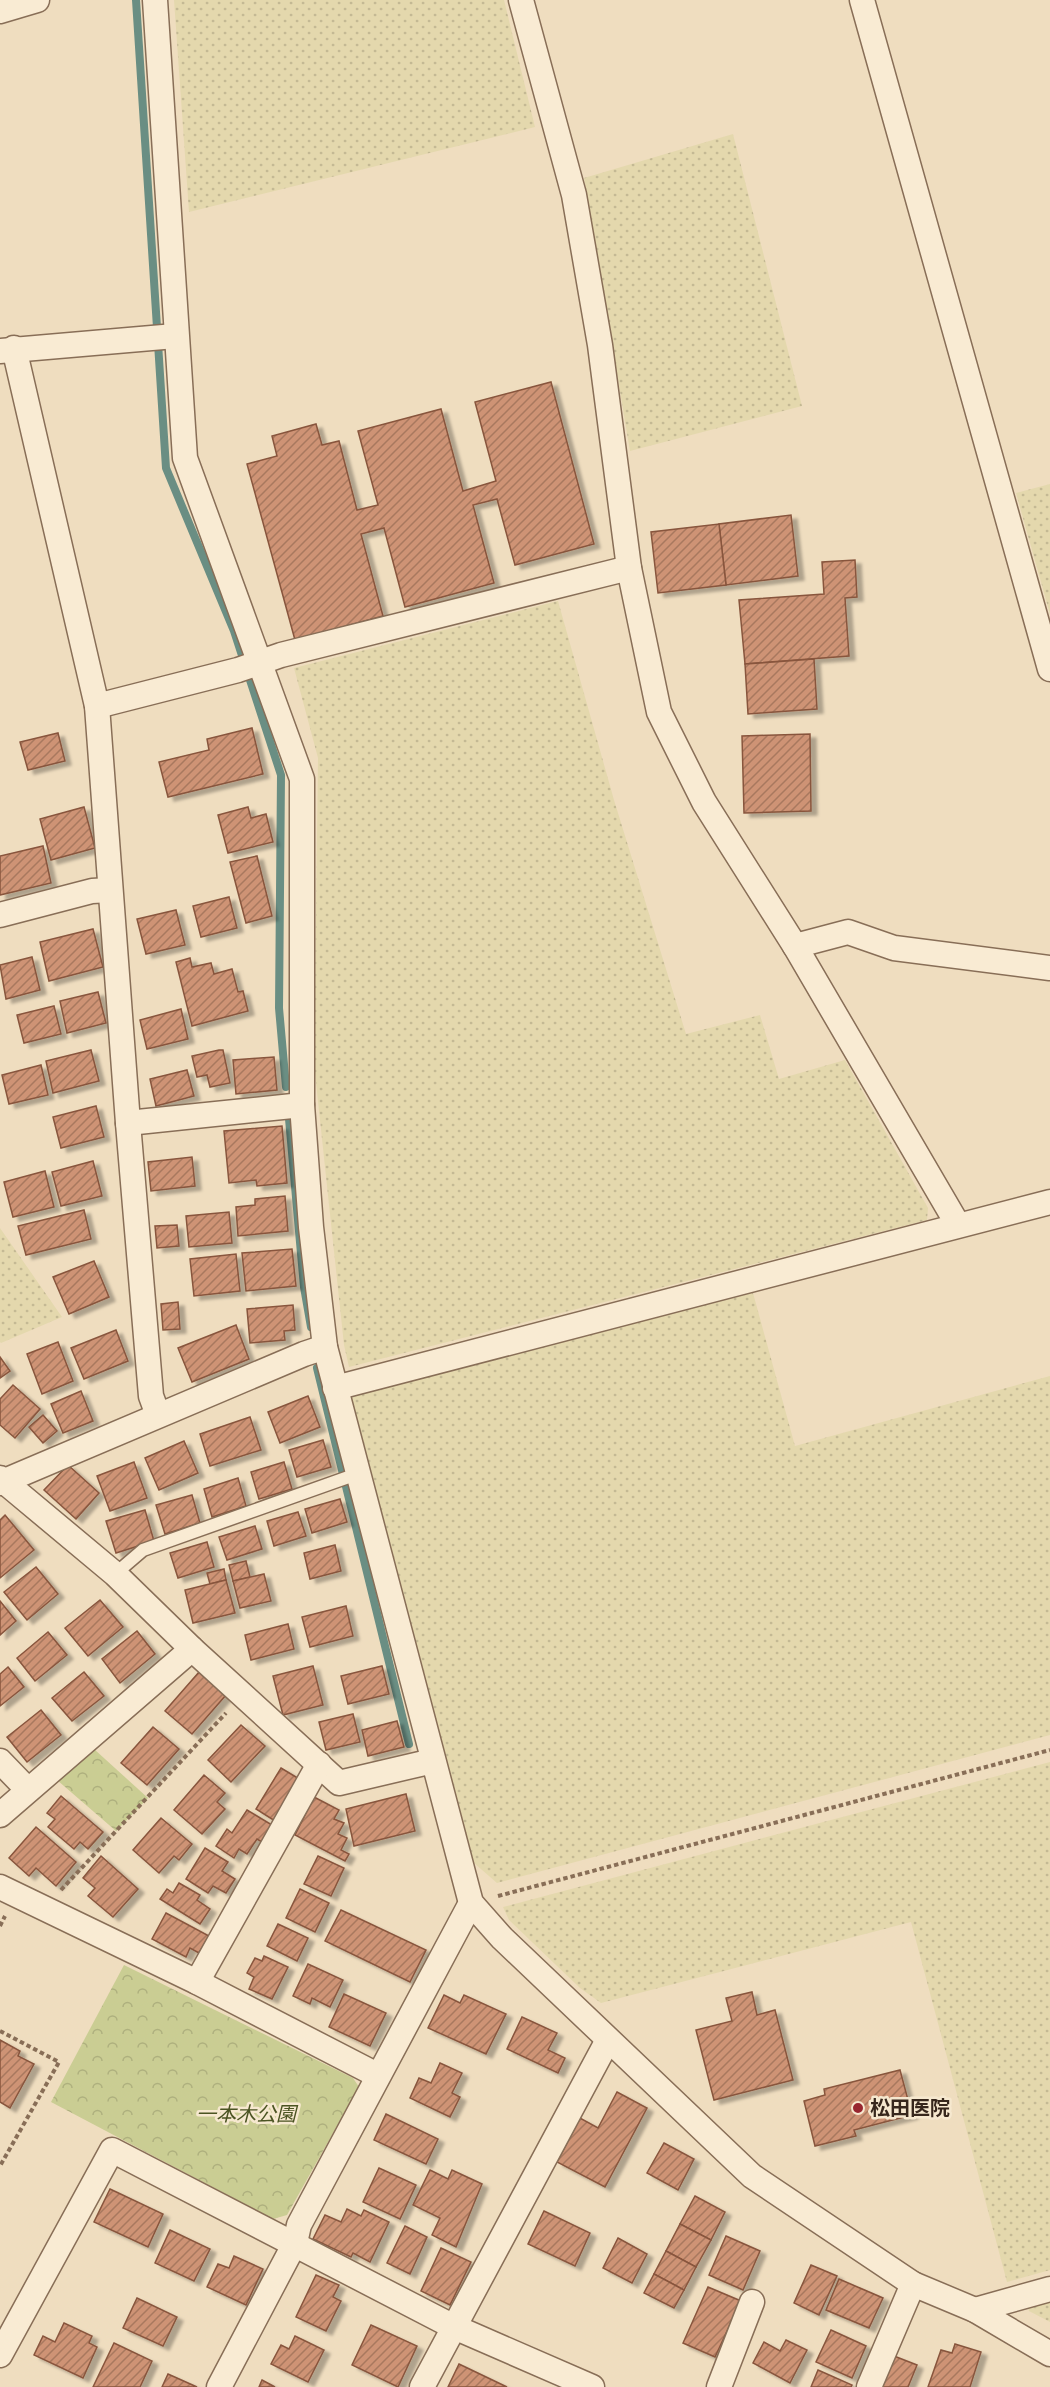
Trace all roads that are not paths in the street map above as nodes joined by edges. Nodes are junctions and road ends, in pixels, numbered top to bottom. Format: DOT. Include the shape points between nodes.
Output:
graph roads {
  1 [pos="37,0"];
  2 [pos="155,0"];
  3 [pos="521,0"];
  4 [pos="862,0"];
  5 [pos="0,10"];
  6 [pos="175,336"];
  7 [pos="7,350"];
  8 [pos="629,568"];
  9 [pos="261,662"];
  10 [pos="1050,669"];
  11 [pos="98,706"];
  12 [pos="110,890"];
  13 [pos="0,915"];
  14 [pos="795,946"];
  15 [pos="1050,968"];
  16 [pos="302,1105"];
  17 [pos="128,1123"];
  18 [pos="1050,1202"];
  19 [pos="957,1225"];
  20 [pos="326,1347"];
  21 [pos="335,1388"];
  22 [pos="158,1415"];
  23 [pos="357,1474"];
  24 [pos="1,1481"];
  25 [pos="115,1574"];
  26 [pos="192,1648"];
  27 [pos="0,1761"];
  28 [pos="433,1761"];
  29 [pos="319,1764"];
  30 [pos="27,1789"];
  31 [pos="0,1815"];
  32 [pos="0,1887"];
  33 [pos="471,1903"];
  34 [pos="196,1982"];
  35 [pos="608,2040"];
  36 [pos="377,2075"];
  37 [pos="295,2243"];
  38 [pos="913,2284"];
  39 [pos="1050,2289"];
  40 [pos="752,2302"];
  41 [pos="975,2310"];
  42 [pos="452,2326"];
  43 [pos="1050,2354"];
  44 [pos="0,2355"];
  45 [pos="219,2387"];
  46 [pos="422,2387"];
  47 [pos="592,2387"];
  48 [pos="719,2387"];
  49 [pos="869,2387"];
  1 -- 5 [label="street"];
  2 -- 6 [label="street"];
  3 -- 8 [label="street" via="574,195 600,345"];
  4 -- 10 [label="street"];
  6 -- 7 [label="street"];
  6 -- 9 [label="street" via="185,458"];
  7 -- 11 [label="street"];
  8 -- 9 [label="street"];
  8 -- 14 [label="street" via="658,712 704,802"];
  9 -- 11 [label="street"];
  9 -- 16 [label="street" via="302,779"];
  11 -- 12 [label="street"];
  12 -- 13 [label="street" via="92,891"];
  12 -- 17 [label="street"];
  14 -- 15 [label="street" via="848,932 894,948"];
  14 -- 19 [label="street"];
  16 -- 17 [label="street"];
  16 -- 20 [label="street" via="313,1248"];
  17 -- 22 [label="street" via="151,1396"];
  18 -- 19 [label="street"];
  19 -- 21 [label="street"];
  20 -- 21 [label="street"];
  20 -- 22 [label="street"];
  21 -- 23 [label="street"];
  22 -- 24 [label="street"];
  23 -- 25 [label="lane" via="143,1550"];
  23 -- 28 [label="street"];
  24 -- 25 [label="street"];
  25 -- 26 [label="street"];
  26 -- 29 [label="street"];
  26 -- 30 [label="street"];
  27 -- 30 [label="street"];
  28 -- 29 [label="street" via="339,1783"];
  28 -- 33 [label="street"];
  29 -- 34 [label="street"];
  30 -- 31 [label="street"];
  32 -- 34 [label="street"];
  33 -- 35 [label="street"];
  33 -- 36 [label="street"];
  34 -- 36 [label="street"];
  35 -- 38 [label="street" via="752,2176"];
  35 -- 42 [label="street"];
  36 -- 37 [label="street" via="298,2225"];
  37 -- 42 [label="street"];
  37 -- 44 [label="street" via="112,2150"];
  37 -- 45 [label="street"];
  38 -- 41 [label="street"];
  38 -- 49 [label="street"];
  39 -- 41 [label="street"];
  40 -- 48 [label="street"];
  41 -- 43 [label="street"];
  42 -- 46 [label="street"];
  42 -- 47 [label="street"];
}
